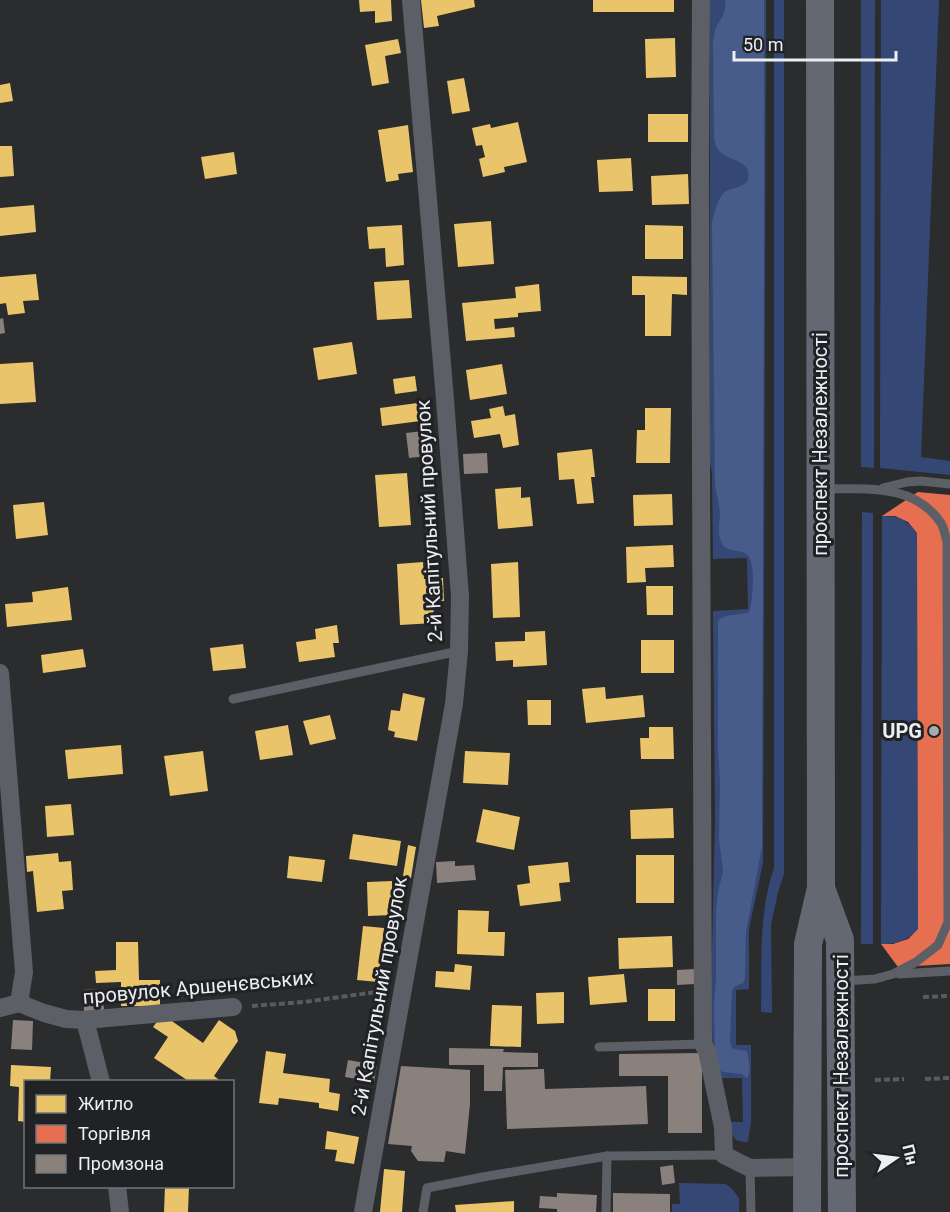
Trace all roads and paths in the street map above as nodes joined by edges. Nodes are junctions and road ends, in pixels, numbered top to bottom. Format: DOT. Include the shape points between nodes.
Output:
graph roads {
  1 [pos="411,0"];
  2 [pos="701,0"];
  3 [pos="820,0"];
  4 [pos="950,484"];
  5 [pos="820,489"];
  6 [pos="877,489"];
  7 [pos="948,596"];
  8 [pos="459,651"];
  9 [pos="0,673"];
  10 [pos="233,699"];
  11 [pos="949,854"];
  12 [pos="821,888"];
  13 [pos="950,971"];
  14 [pos="893,974"];
  15 [pos="841,981"];
  16 [pos="403,989"];
  17 [pos="923,996"];
  18 [pos="950,996"];
  19 [pos="20,1003"];
  20 [pos="233,1007"];
  21 [pos="0,1008"];
  22 [pos="85,1020"];
  23 [pos="703,1044"];
  24 [pos="598,1047"];
  25 [pos="950,1078"];
  26 [pos="904,1079"];
  27 [pos="925,1079"];
  28 [pos="100,1080"];
  29 [pos="875,1080"];
  30 [pos="724,1155"];
  31 [pos="607,1156"];
  32 [pos="807,1167"];
  33 [pos="750,1168"];
  34 [pos="117,1188"];
  35 [pos="120,1212"];
  36 [pos="363,1212"];
  37 [pos="423,1212"];
  38 [pos="606,1212"];
  39 [pos="751,1212"];
  40 [pos="807,1212"];
  41 [pos="842,1212"];
  1 -- 8 [label="street, 2-й Капітульний провулок" via="460,596"];
  2 -- 23 [label="street"];
  3 -- 5 [label="main road, проспект Незалежності"];
  4 -- 6 [label="lane" via="921,481"];
  5 -- 6 [label="lane"];
  5 -- 12 [label="main road, проспект Незалежності"];
  6 -- 7 [label="lane" via="910,496 942,524 947,541"];
  7 -- 11 [label="lane"];
  8 -- 10 [label="lane"];
  8 -- 16 [label="street, 2-й Капітульний провулок" via="454,704"];
  9 -- 19 [label="street" via="24,972"];
  11 -- 14 [label="lane" via="948,922 938,945"];
  12 -- 15 [label="main road, проспект Незалежності" via="840,940"];
  12 -- 32 [label="main road, проспект Незалежності" via="808,944"];
  13 -- 14 [label="lane"];
  14 -- 15 [label="lane"];
  15 -- 41 [label="main road, проспект Незалежності"];
  16 -- 20 [label="path, провулок Аршенєвських"];
  16 -- 36 [label="street, 2-й Капітульний провулок"];
  17 -- 18 [label="path"];
  19 -- 21 [label="street"];
  19 -- 22 [label="street, провулок Аршенєвських" via="66,1019"];
  20 -- 22 [label="street, провулок Аршенєвських"];
  22 -- 28 [label="street"];
  23 -- 24 [label="lane"];
  23 -- 30 [label="street" via="723,1127"];
  25 -- 27 [label="path"];
  26 -- 29 [label="path"];
  30 -- 31 [label="lane"];
  30 -- 33 [label="street"];
  31 -- 37 [label="lane" via="427,1188"];
  31 -- 38 [label="lane"];
  32 -- 33 [label="street"];
  32 -- 40 [label="main road, проспект Незалежності"];
  33 -- 39 [label="lane"];
  34 -- 35 [label="street"];
}
